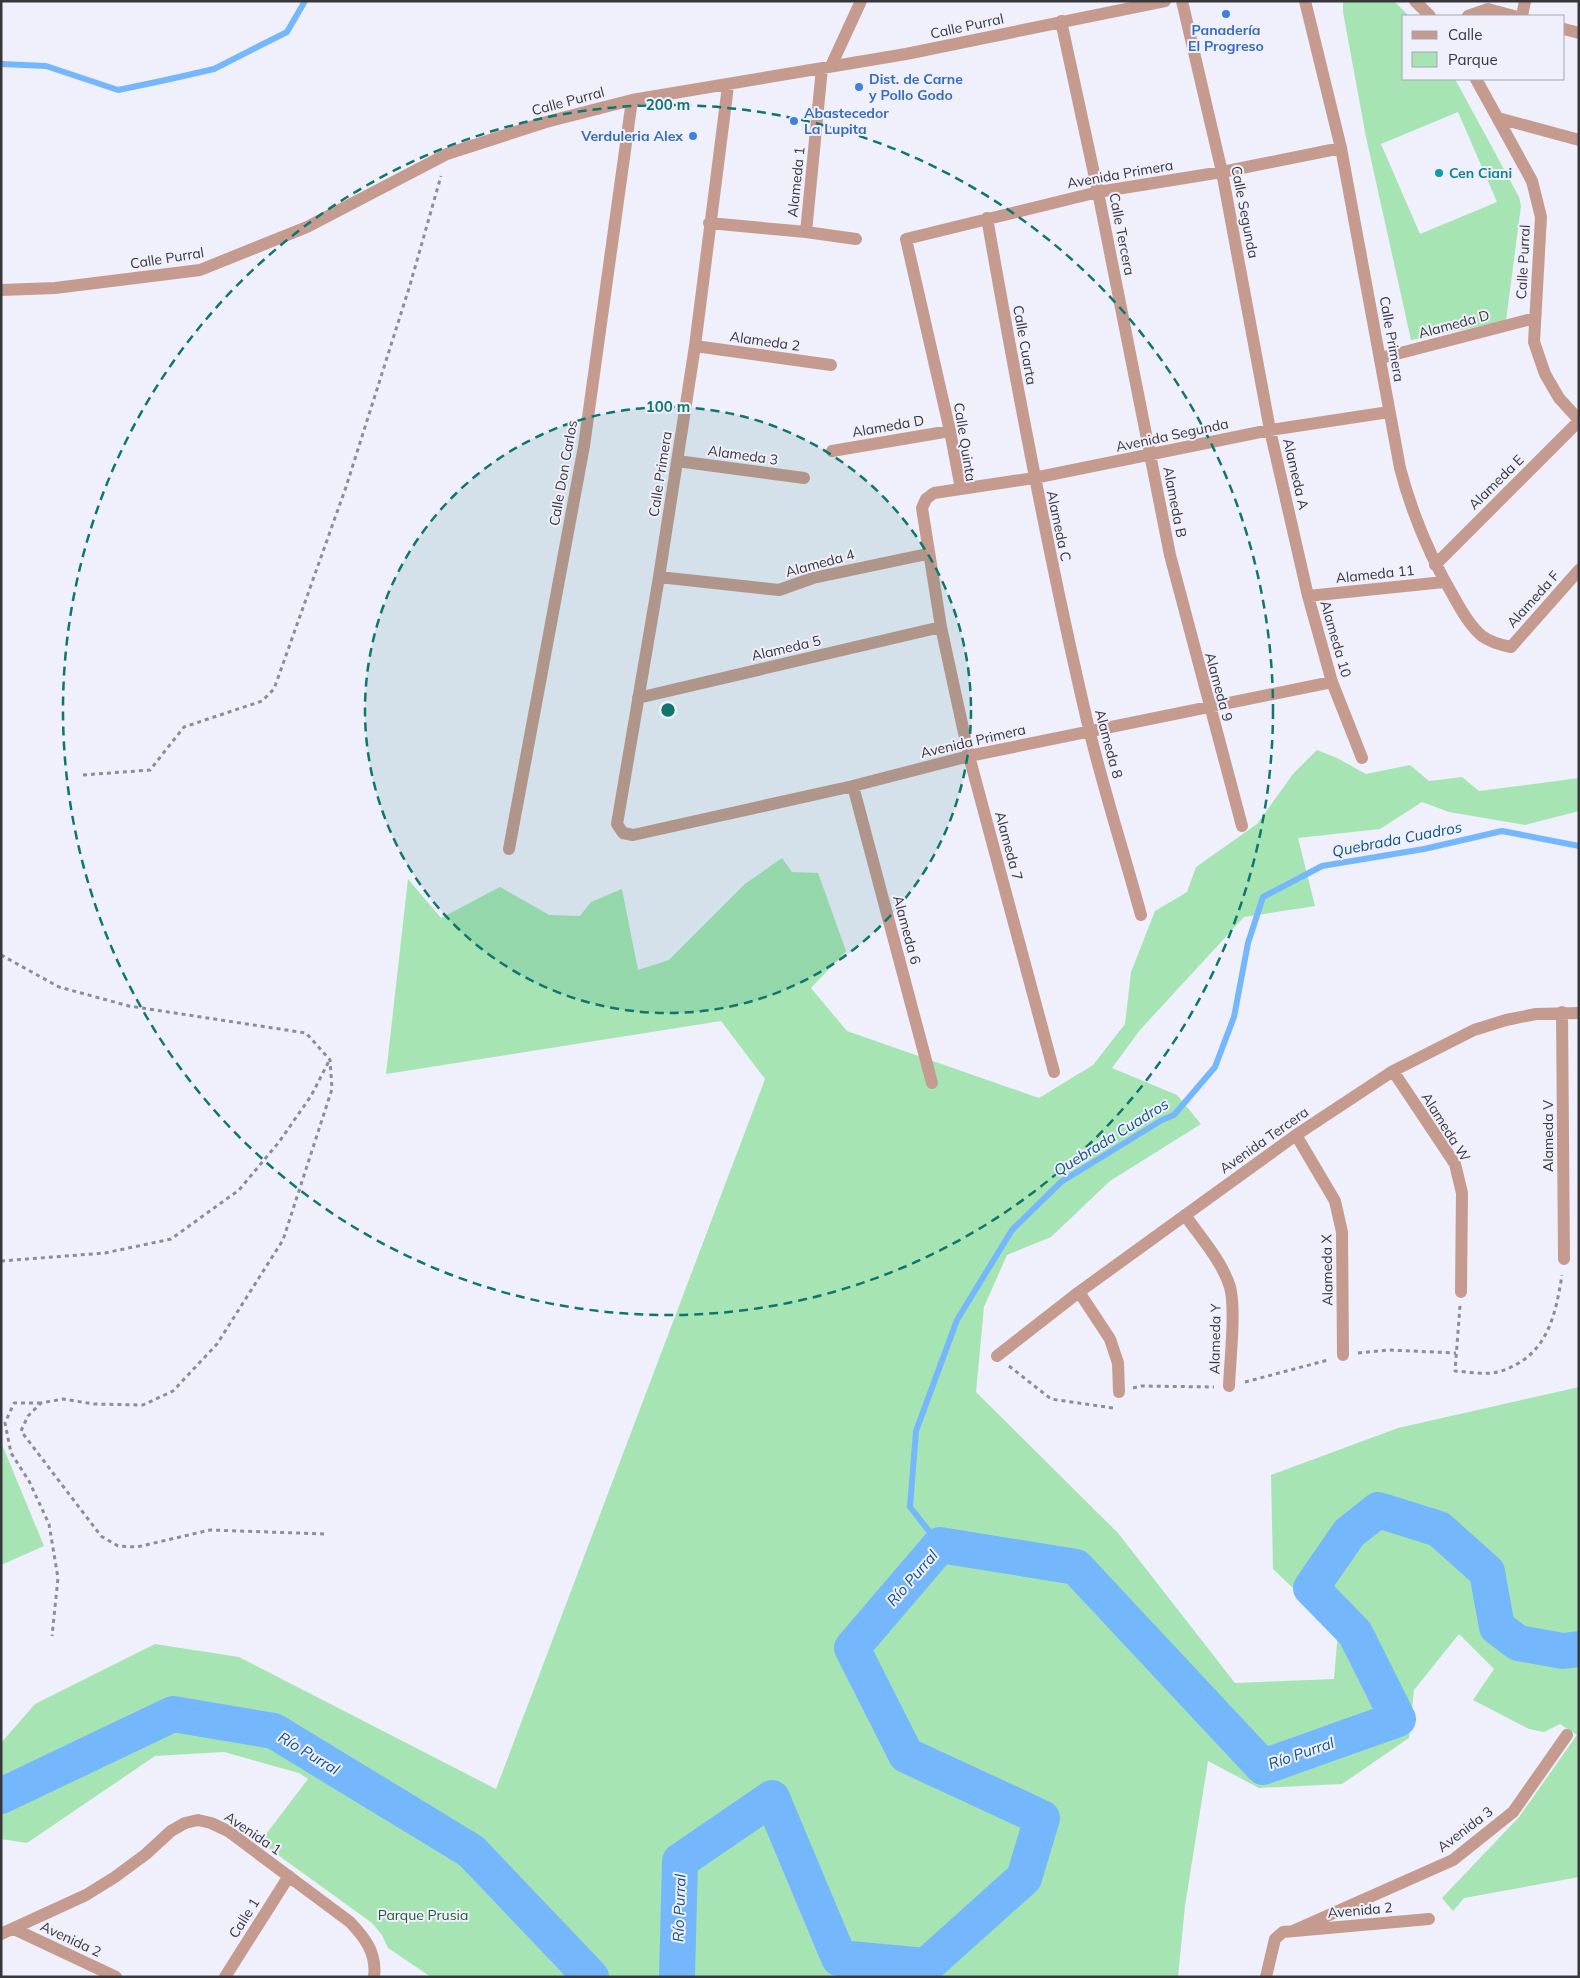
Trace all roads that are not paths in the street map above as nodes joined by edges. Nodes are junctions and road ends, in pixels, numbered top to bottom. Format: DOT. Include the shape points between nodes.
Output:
graph roads {
  1 [pos="861,1"];
  2 [pos="1165,1"];
  3 [pos="1182,1"];
  4 [pos="1305,1"];
  5 [pos="1415,1"];
  6 [pos="1525,1"];
  7 [pos="1429,15"];
  8 [pos="1471,15"];
  9 [pos="1510,15"];
  10 [pos="1522,15"];
  11 [pos="1061,21"];
  12 [pos="1565,30"];
  13 [pos="1579,33"];
  14 [pos="827,67"];
  15 [pos="1477,80"];
  16 [pos="728,86"];
  17 [pos="632,100"];
  18 [pos="1498,118"];
  19 [pos="1579,140"];
  20 [pos="1340,148"];
  21 [pos="1222,172"];
  22 [pos="1098,192"];
  23 [pos="987,218"];
  24 [pos="709,223"];
  25 [pos="806,232"];
  26 [pos="856,240"];
  27 [pos="906,240"];
  28 [pos="1,290"];
  29 [pos="1535,318"];
  30 [pos="694,346"];
  31 [pos="1381,358"];
  32 [pos="831,365"];
  33 [pos="1390,412"];
  34 [pos="1579,420"];
  35 [pos="1270,430"];
  36 [pos="950,431"];
  37 [pos="832,451"];
  38 [pos="1150,454"];
  39 [pos="677,460"];
  40 [pos="804,478"];
  41 [pos="1034,478"];
  42 [pos="961,489"];
  43 [pos="1293,524"];
  44 [pos="928,554"];
  45 [pos="1170,555"];
  46 [pos="1435,565"];
  47 [pos="1579,570"];
  48 [pos="659,577"];
  49 [pos="1055,580"];
  50 [pos="1444,582"];
  51 [pos="1308,596"];
  52 [pos="941,627"];
  53 [pos="1511,647"];
  54 [pos="1332,682"];
  55 [pos="638,698"];
  56 [pos="1208,706"];
  57 [pos="1090,732"];
  58 [pos="969,756"];
  59 [pos="1362,758"];
  60 [pos="853,786"];
  61 [pos="1242,826"];
  62 [pos="623,833"];
  63 [pos="509,849"];
  64 [pos="1141,915"];
  65 [pos="1562,1012"];
  66 [pos="1579,1013"];
  67 [pos="1393,1071"];
  68 [pos="1054,1072"];
  69 [pos="932,1083"];
  70 [pos="1296,1135"];
  71 [pos="1186,1215"];
  72 [pos="1564,1259"];
  73 [pos="1079,1292"];
  74 [pos="1461,1292"];
  75 [pos="1343,1355"];
  76 [pos="997,1356"];
  77 [pos="1229,1386"];
  78 [pos="1119,1392"];
  79 [pos="1566,1735"];
  80 [pos="289,1876"];
  81 [pos="1429,1919"];
  82 [pos="14,1929"];
  83 [pos="1293,1931"];
  84 [pos="1,1934"];
  85 [pos="116,1977"];
  86 [pos="225,1977"];
  87 [pos="374,1977"];
  88 [pos="1266,1977"];
  1 -- 14 [label="street, Alameda 1"];
  2 -- 11 [label="street, Calle Purral"];
  3 -- 21 [label="street, Calle Segunda"];
  4 -- 20 [label="street, Calle Primera"];
  5 -- 7 [label="street"];
  6 -- 10 [label="street"];
  8 -- 9 [label="street" via="1488,9"];
  11 -- 14 [label="street, Calle Purral"];
  11 -- 22 [label="street, Calle Tercera"];
  12 -- 13 [label="street"];
  14 -- 16 [label="street, Calle Purral"];
  14 -- 25 [label="street, Alameda 1"];
  15 -- 18 [label="street, Calle Purral"];
  16 -- 17 [label="street, Calle Purral"];
  16 -- 24 [label="street, Calle Primera"];
  17 -- 28 [label="street, Calle Purral" via="546,122 448,154 306,228 200,270 55,288"];
  17 -- 63 [label="street, Calle Don Carlos" via="584,446"];
  18 -- 19 [label="street"];
  18 -- 29 [label="street, Calle Purral" via="1532,181 1541,217"];
  20 -- 21 [label="street, Avenida Primera"];
  20 -- 31 [label="street, Calle Primera"];
  21 -- 22 [label="street, Avenida Primera"];
  21 -- 35 [label="street, Calle Segunda"];
  22 -- 23 [label="street, Avenida Primera"];
  22 -- 38 [label="street, Calle Tercera"];
  23 -- 27 [label="street, Avenida Primera"];
  23 -- 41 [label="street, Calle Cuarta"];
  24 -- 25 [label="street, Alameda 1"];
  24 -- 30 [label="street, Calle Primera"];
  25 -- 26 [label="street"];
  27 -- 36 [label="street, Calle Quinta"];
  29 -- 31 [label="street, Alameda D"];
  29 -- 34 [label="street, Calle Purral" via="1534,342 1544,374 1559,398"];
  30 -- 32 [label="street, Alameda 2"];
  30 -- 39 [label="street, Calle Primera"];
  31 -- 33 [label="street, Calle Primera"];
  33 -- 35 [label="street, Avenida Segunda"];
  33 -- 46 [label="street, Calle Primera" via="1409,504"];
  34 -- 46 [label="street, Alameda E"];
  35 -- 38 [label="street, Avenida Segunda"];
  35 -- 43 [label="street, Alameda A"];
  36 -- 37 [label="street, Alameda D"];
  36 -- 42 [label="street, Calle Quinta"];
  38 -- 41 [label="street, Avenida Segunda"];
  38 -- 45 [label="street, Alameda B"];
  39 -- 40 [label="street, Alameda 3"];
  39 -- 48 [label="street, Calle Primera"];
  41 -- 42 [label="street, Avenida Segunda"];
  41 -- 49 [label="street, Alameda C"];
  42 -- 44 [label="street, Calle Quinta" via="934,493 926,499 922,508"];
  43 -- 51 [label="street, Alameda 10"];
  44 -- 48 [label="street, Alameda 4" via="812,578 779,590"];
  44 -- 52 [label="street, Calle Quinta"];
  45 -- 56 [label="street, Alameda 9"];
  46 -- 50 [label="street, Calle Primera"];
  47 -- 53 [label="street, Alameda F"];
  48 -- 55 [label="street, Calle Primera"];
  49 -- 57 [label="street, Alameda 8"];
  50 -- 51 [label="street, Alameda 11"];
  50 -- 53 [label="street, Calle Primera" via="1466,618 1482,636"];
  51 -- 54 [label="street, Alameda 10"];
  52 -- 55 [label="street, Alameda 5"];
  52 -- 58 [label="street, Alameda 7"];
  54 -- 56 [label="street, Avenida Primera"];
  54 -- 59 [label="street, Alameda 10"];
  55 -- 62 [label="street, Calle Primera" via="617,824"];
  56 -- 57 [label="street, Avenida Primera"];
  56 -- 61 [label="street, Alameda 9"];
  57 -- 58 [label="street, Avenida Primera"];
  57 -- 64 [label="street, Alameda 8"];
  58 -- 60 [label="street, Avenida Primera"];
  58 -- 68 [label="street, Alameda 7"];
  60 -- 62 [label="street, Avenida Primera" via="633,835"];
  60 -- 69 [label="street, Alameda 6"];
  65 -- 66 [label="street, Avenida Tercera"];
  65 -- 67 [label="street, Avenida Tercera" via="1506,1020 1474,1030"];
  65 -- 72 [label="street, Alameda V"];
  67 -- 70 [label="street, Avenida Tercera"];
  67 -- 74 [label="street, Alameda W" via="1455,1164 1462,1194"];
  70 -- 71 [label="street, Avenida Tercera"];
  70 -- 75 [label="street, Alameda X" via="1335,1201 1342,1232"];
  71 -- 73 [label="street, Avenida Tercera"];
  71 -- 77 [label="street, Alameda Y" via="1219,1264 1230,1288"];
  73 -- 76 [label="street, Avenida Tercera"];
  73 -- 78 [label="street" via="1110,1338 1118,1363"];
  79 -- 83 [label="street, Avenida 3" via="1513,1812 1453,1860"];
  80 -- 82 [label="street, Avenida 1" via="228,1831 198,1820 171,1831 146,1854 86,1895"];
  80 -- 86 [label="street, Calle 1"];
  80 -- 87 [label="street, Avenida 1" via="350,1922 364,1938 372,1953"];
  81 -- 83 [label="street, Avenida 2"];
  82 -- 84 [label="street, Avenida 1"];
  82 -- 85 [label="street, Avenida 2"];
  83 -- 88 [label="street, Avenida 3" via="1283,1932 1275,1939"];
}
